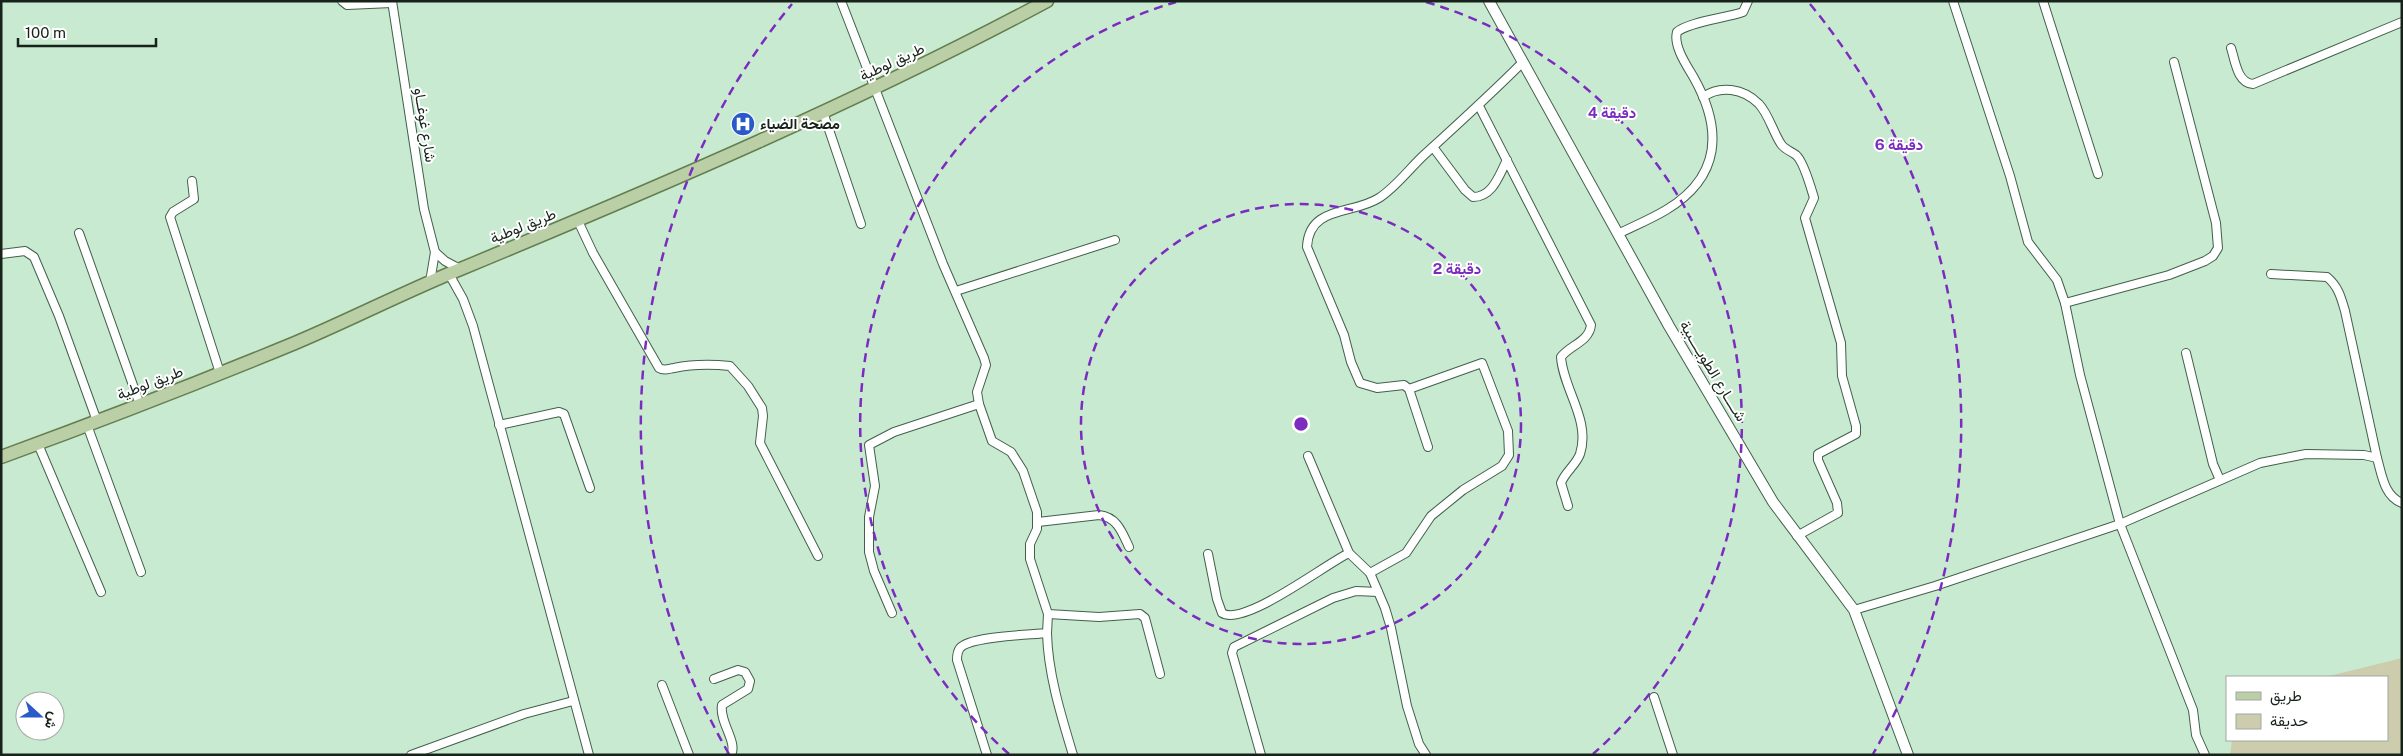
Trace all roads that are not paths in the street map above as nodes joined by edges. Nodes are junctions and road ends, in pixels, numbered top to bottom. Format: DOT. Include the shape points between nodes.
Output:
graph roads {
  1 [pos="342,1"];
  2 [pos="842,1"];
  3 [pos="1047,1"];
  4 [pos="1489,1"];
  5 [pos="1748,1"];
  6 [pos="1953,1"];
  7 [pos="2043,1"];
  8 [pos="392,2"];
  9 [pos="2402,22"];
  10 [pos="2231,48"];
  11 [pos="2174,62"];
  12 [pos="1522,63"];
  13 [pos="874,88"];
  14 [pos="1702,97"];
  15 [pos="1479,106"];
  16 [pos="823,112"];
  17 [pos="1433,147"];
  18 [pos="1506,160"];
  19 [pos="2098,174"];
  20 [pos="192,181"];
  21 [pos="578,221"];
  22 [pos="861,224"];
  23 [pos="79,233"];
  24 [pos="1618,234"];
  25 [pos="1114,240"];
  26 [pos="435,252"];
  27 [pos="1,254"];
  28 [pos="455,271"];
  29 [pos="2271,274"];
  30 [pos="430,283"];
  31 [pos="956,290"];
  32 [pos="2065,302"];
  33 [pos="2186,353"];
  34 [pos="220,373"];
  35 [pos="1409,389"];
  36 [pos="979,404"];
  37 [pos="140,405"];
  38 [pos="92,423"];
  39 [pos="499,425"];
  40 [pos="38,444"];
  41 [pos="1428,447"];
  42 [pos="1308,456"];
  43 [pos="1,458"];
  44 [pos="2377,458"];
  45 [pos="2220,480"];
  46 [pos="590,488"];
  47 [pos="2402,503"];
  48 [pos="1568,506"];
  49 [pos="1038,522"];
  50 [pos="2120,524"];
  51 [pos="1797,536"];
  52 [pos="1129,546"];
  53 [pos="1348,553"];
  54 [pos="1208,554"];
  55 [pos="818,556"];
  56 [pos="141,572"];
  57 [pos="1370,573"];
  58 [pos="102,592"];
  59 [pos="1378,592"];
  60 [pos="1854,610"];
  61 [pos="892,613"];
  62 [pos="1048,614"];
  63 [pos="1047,633"];
  64 [pos="1160,674"];
  65 [pos="714,679"];
  66 [pos="662,685"];
  67 [pos="1654,697"];
  68 [pos="572,700"];
  69 [pos="411,755"];
  70 [pos="589,755"];
  71 [pos="690,755"];
  72 [pos="731,755"];
  73 [pos="987,755"];
  74 [pos="1073,755"];
  75 [pos="1261,755"];
  76 [pos="1426,755"];
  77 [pos="1673,755"];
  78 [pos="1908,755"];
  79 [pos="2205,755"];
  1 -- 8 [label="street" via="347,5"];
  2 -- 13 [label="street"];
  3 -- 13 [label="main road, طريق لوطية"];
  4 -- 12 [label="street, شــــارع الطويــــبية"];
  5 -- 14 [label="street" via="1743,12 1684,26 1677,32 1677,43"];
  6 -- 32 [label="street" via="2028,242 2057,280"];
  7 -- 19 [label="street"];
  8 -- 26 [label="street, شارع غوغــاو" via="424,209"];
  9 -- 10 [label="street" via="2253,84 2242,79"];
  11 -- 32 [label="street" via="2216,223 2218,248 2214,256 2196,265"];
  12 -- 15 [label="street"];
  12 -- 24 [label="street, شــــارع الطويــــبية"];
  13 -- 16 [label="main road, طريق لوطية"];
  13 -- 31 [label="street"];
  14 -- 24 [label="street" via="1714,139 1706,170 1696,185 1667,210"];
  14 -- 51 [label="street" via="1724,88 1745,94 1759,104 1785,149 1798,157 1814,198 1805,218 1841,343 1842,376 1856,434 1818,454 1838,513"];
  15 -- 17 [label="street"];
  15 -- 18 [label="street"];
  16 -- 21 [label="main road, طريق لوطية"];
  16 -- 22 [label="street"];
  17 -- 18 [label="street" via="1464,190 1473,197 1489,192"];
  17 -- 35 [label="street" via="1379,198 1316,222 1308,234 1307,247 1344,335 1360,383 1377,388 1404,385"];
  18 -- 48 [label="street" via="1591,325 1582,341 1561,357 1583,439 1580,455 1561,483"];
  20 -- 34 [label="street" via="194,199 170,217"];
  21 -- 28 [label="main road, طريق لوطية"];
  21 -- 55 [label="street" via="659,368 710,364 730,366 748,386 762,408 760,443"];
  23 -- 37 [label="street"];
  24 -- 51 [label="street, شــــارع الطويــــبية" via="1773,502"];
  25 -- 31 [label="street"];
  26 -- 28 [label="street"];
  26 -- 30 [label="street"];
  27 -- 38 [label="street" via="25,251 34,257 59,316"];
  28 -- 30 [label="main road, طريق لوطية"];
  28 -- 39 [label="street"];
  29 -- 44 [label="street" via="2327,276 2334,282 2345,311"];
  30 -- 34 [label="main road, طريق لوطية"];
  31 -- 36 [label="street" via="986,365 977,392"];
  32 -- 50 [label="street" via="2080,375"];
  33 -- 45 [label="street" via="2213,464"];
  34 -- 37 [label="main road, طريق لوطية"];
  35 -- 41 [label="street"];
  35 -- 57 [label="street" via="1482,363 1508,431 1509,455 1502,466 1462,490 1431,516 1406,553"];
  36 -- 49 [label="street" via="992,441 1011,452 1023,471"];
  36 -- 61 [label="street" via="894,432 869,445 876,486 869,516 869,552"];
  37 -- 38 [label="main road, طريق لوطية"];
  38 -- 40 [label="main road, طريق لوطية"];
  38 -- 56 [label="street"];
  39 -- 46 [label="street" via="559,412 564,414"];
  39 -- 68 [label="street"];
  40 -- 43 [label="main road, طريق لوطية"];
  40 -- 58 [label="street"];
  42 -- 53 [label="street"];
  44 -- 45 [label="street" via="2306,454 2260,463"];
  44 -- 47 [label="street" via="2385,486 2394,500"];
  45 -- 50 [label="street"];
  49 -- 52 [label="street" via="1106,516 1118,524"];
  49 -- 62 [label="street" via="1030,544 1030,559"];
  50 -- 60 [label="street"];
  50 -- 79 [label="street" via="2193,710 2196,735"];
  51 -- 60 [label="street, شــــارع الطويــــبية"];
  53 -- 54 [label="street" via="1269,602 1230,616 1222,612 1216,600"];
  53 -- 57 [label="street"];
  57 -- 59 [label="street"];
  59 -- 75 [label="street" via="1356,591 1333,598 1234,647 1232,653"];
  59 -- 76 [label="street" via="1391,628 1412,725"];
  60 -- 78 [label="street, شــــارع الطويــــبية"];
  62 -- 63 [label="street"];
  62 -- 64 [label="street" via="1100,617 1140,614 1145,618"];
  63 -- 73 [label="street" via="976,641 959,650 957,660"];
  63 -- 74 [label="street" via="1052,676"];
  65 -- 72 [label="street" via="740,670 750,681 748,689 722,705 722,717 734,748"];
  66 -- 71 [label="street"];
  67 -- 77 [label="street"];
  68 -- 69 [label="street"];
  68 -- 70 [label="street"];
}
